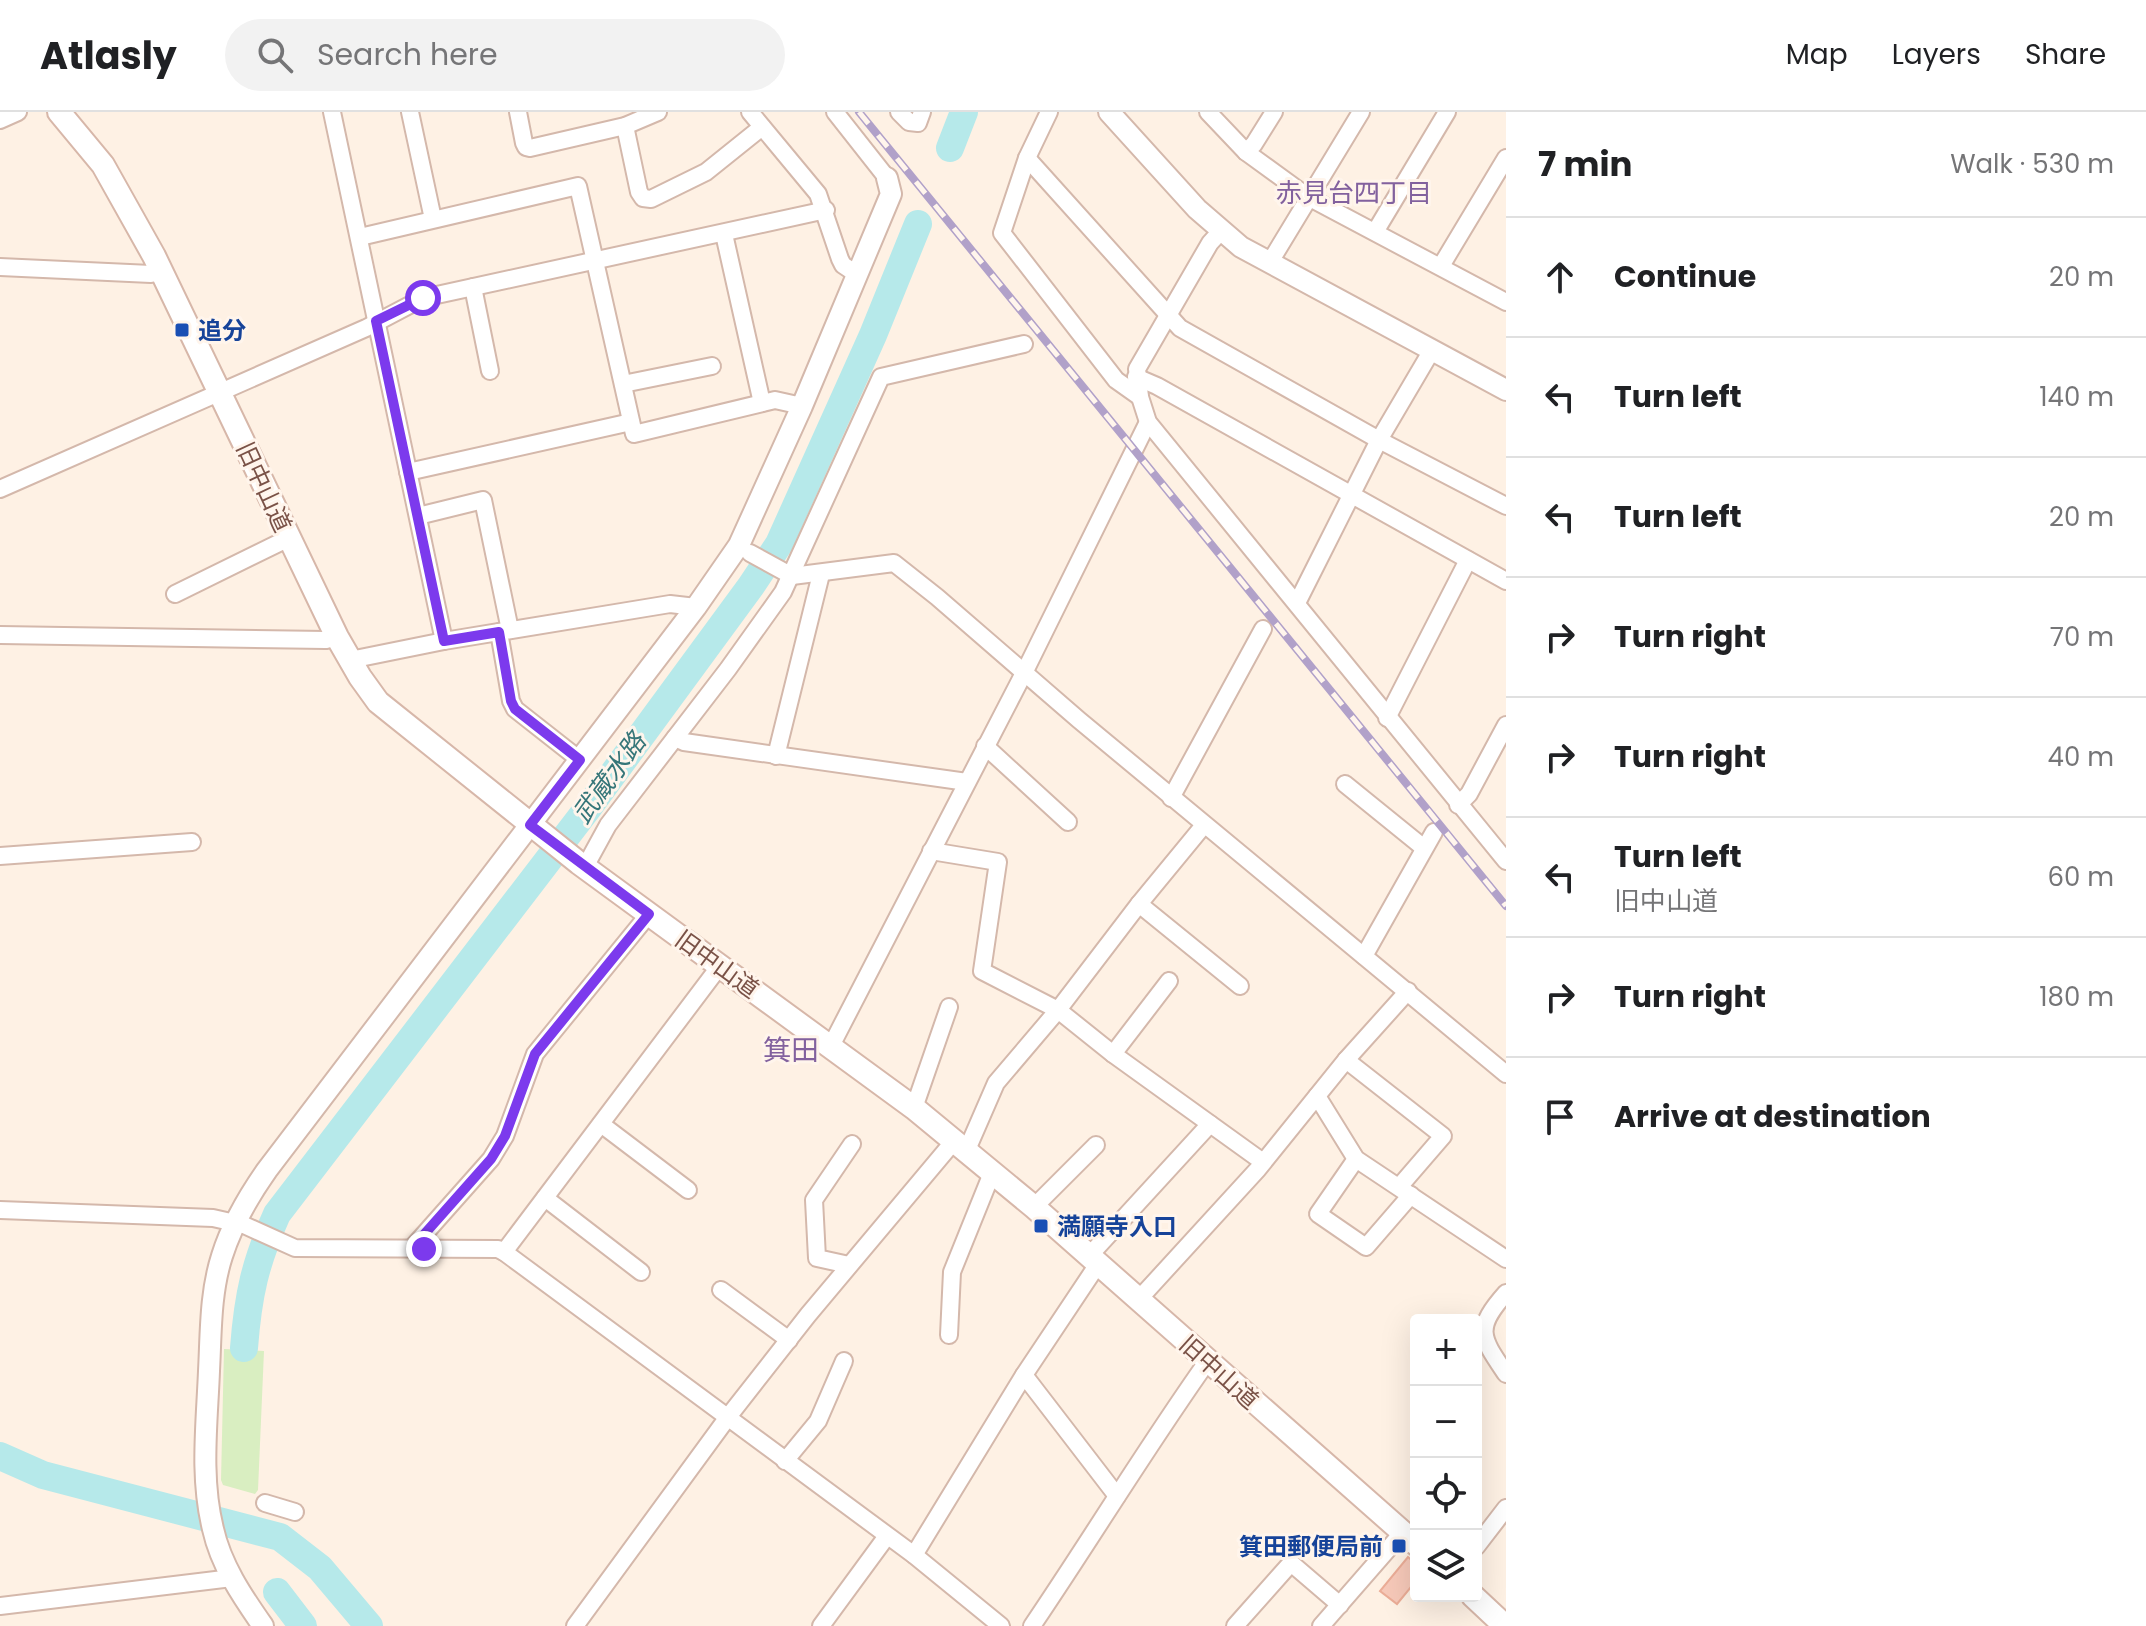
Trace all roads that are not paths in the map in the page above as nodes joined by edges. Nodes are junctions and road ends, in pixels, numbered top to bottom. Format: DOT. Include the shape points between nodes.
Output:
graph roads {
  1 [pos="18,112"];
  2 [pos="59,112"];
  3 [pos="332,112"];
  4 [pos="410,112"];
  5 [pos="518,112"];
  6 [pos="658,112"];
  7 [pos="750,112"];
  8 [pos="835,112"];
  9 [pos="899,112"];
  10 [pos="922,112"];
  11 [pos="1049,112"];
  12 [pos="1109,112"];
  13 [pos="1208,112"];
  14 [pos="1274,112"];
  15 [pos="1361,112"];
  16 [pos="1447,112"];
  17 [pos="0,120"];
  18 [pos="625,126"];
  19 [pos="762,127"];
  20 [pos="1246,152"];
  21 [pos="1027,158"];
  22 [pos="1506,158"];
  23 [pos="887,178"];
  24 [pos="1308,197"];
  25 [pos="826,210"];
  26 [pos="433,219"];
  27 [pos="1221,231"];
  28 [pos="1375,232"];
  29 [pos="724,234"];
  30 [pos="360,237"];
  31 [pos="594,261"];
  32 [pos="1270,262"];
  33 [pos="1441,266"];
  34 [pos="0,267"];
  35 [pos="162,272"];
  36 [pos="858,275"];
  37 [pos="473,287"];
  38 [pos="1506,302"];
  39 [pos="1166,316"];
  40 [pos="376,321"];
  41 [pos="1024,344"];
  42 [pos="1432,350"];
  43 [pos="712,366"];
  44 [pos="490,371"];
  45 [pos="1136,377"];
  46 [pos="623,384"];
  47 [pos="1506,390"];
  48 [pos="220,393"];
  49 [pos="1140,397"];
  50 [pos="762,403"];
  51 [pos="802,406"];
  52 [pos="631,422"];
  53 [pos="1148,422"];
  54 [pos="1379,440"];
  55 [pos="408,472"];
  56 [pos="0,489"];
  57 [pos="1352,494"];
  58 [pos="1506,506"];
  59 [pos="418,516"];
  60 [pos="289,538"];
  61 [pos="745,549"];
  62 [pos="1468,560"];
  63 [pos="787,573"];
  64 [pos="821,574"];
  65 [pos="1506,581"];
  66 [pos="175,594"];
  67 [pos="1297,603"];
  68 [pos="696,607"];
  69 [pos="1263,629"];
  70 [pos="505,631"];
  71 [pos="0,635"];
  72 [pos="337,637"];
  73 [pos="444,641"];
  74 [pos="350,660"];
  75 [pos="1025,671"];
  76 [pos="1387,718"];
  77 [pos="1506,725"];
  78 [pos="675,738"];
  79 [pos="985,746"];
  80 [pos="776,756"];
  81 [pos="580,760"];
  82 [pos="967,782"];
  83 [pos="1345,784"];
  84 [pos="1171,798"];
  85 [pos="1458,805"];
  86 [pos="1068,822"];
  87 [pos="1204,825"];
  88 [pos="533,828"];
  89 [pos="1434,832"];
  90 [pos="192,842"];
  91 [pos="1424,848"];
  92 [pos="931,851"];
  93 [pos="0,856"];
  94 [pos="1506,861"];
  95 [pos="580,863"];
  96 [pos="1139,904"];
  97 [pos="649,914"];
  98 [pos="1364,956"];
  99 [pos="719,967"];
  100 [pos="1169,981"];
  101 [pos="1240,986"];
  102 [pos="1408,991"];
  103 [pos="949,1007"];
  104 [pos="1058,1010"];
  105 [pos="831,1046"];
  106 [pos="1113,1054"];
  107 [pos="1346,1060"];
  108 [pos="1506,1074"];
  109 [pos="1317,1096"];
  110 [pos="914,1108"];
  111 [pos="601,1124"];
  112 [pos="1210,1124"];
  113 [pos="852,1144"];
  114 [pos="1096,1145"];
  115 [pos="960,1146"];
  116 [pos="1356,1159"];
  117 [pos="1263,1162"];
  118 [pos="992,1173"];
  119 [pos="688,1190"];
  120 [pos="1405,1191"];
  121 [pos="545,1198"];
  122 [pos="1034,1207"];
  123 [pos="0,1210"];
  124 [pos="241,1224"];
  125 [pos="412,1248"];
  126 [pos="504,1252"];
  127 [pos="1506,1259"];
  128 [pos="1094,1260"];
  129 [pos="849,1265"];
  130 [pos="641,1272"];
  131 [pos="721,1290"];
  132 [pos="1506,1293"];
  133 [pos="1139,1299"];
  134 [pos="949,1335"];
  135 [pos="789,1340"];
  136 [pos="844,1361"];
  137 [pos="1207,1362"];
  138 [pos="1506,1374"];
  139 [pos="1024,1375"];
  140 [pos="728,1417"];
  141 [pos="785,1461"];
  142 [pos="1117,1496"];
  143 [pos="265,1503"];
  144 [pos="1506,1508"];
  145 [pos="295,1512"];
  146 [pos="887,1536"];
  147 [pos="1409,1538"];
  148 [pos="1482,1539"];
  149 [pos="914,1555"];
  150 [pos="232,1578"];
  151 [pos="1479,1602"];
  152 [pos="1340,1605"];
  153 [pos="0,1606"];
  154 [pos="263,1626"];
  155 [pos="575,1626"];
  156 [pos="821,1626"];
  157 [pos="1001,1626"];
  158 [pos="1032,1626"];
  159 [pos="1235,1626"];
  160 [pos="1321,1626"];
  161 [pos="1505,1626"];
  1 -- 17 [label="street"];
  2 -- 35 [label="main road, 旧中山道" via="103,165"];
  3 -- 30 [label="street"];
  4 -- 26 [label="street"];
  5 -- 18 [label="street" via="524,143 530,148"];
  6 -- 18 [label="street"];
  7 -- 19 [label="street"];
  8 -- 23 [label="street"];
  9 -- 10 [label="street" via="918,123"];
  11 -- 21 [label="street"];
  12 -- 27 [label="street"];
  13 -- 20 [label="street"];
  14 -- 20 [label="street"];
  15 -- 24 [label="street"];
  16 -- 28 [label="street"];
  18 -- 19 [label="street" via="639,192 651,199 706,172"];
  19 -- 25 [label="street"];
  20 -- 24 [label="street"];
  21 -- 39 [label="street"];
  21 -- 49 [label="street" via="1002,233 1116,380"];
  22 -- 33 [label="street"];
  23 -- 36 [label="street" via="891,194"];
  24 -- 28 [label="street"];
  24 -- 32 [label="street"];
  25 -- 29 [label="street"];
  25 -- 36 [label="street" via="840,259"];
  26 -- 30 [label="street"];
  26 -- 31 [label="street" via="578,186"];
  27 -- 32 [label="street"];
  27 -- 39 [label="street"];
  28 -- 33 [label="street"];
  29 -- 31 [label="street"];
  29 -- 50 [label="street"];
  30 -- 40 [label="street"];
  31 -- 37 [label="street"];
  31 -- 46 [label="street"];
  32 -- 42 [label="street"];
  33 -- 38 [label="street"];
  34 -- 35 [label="street"];
  35 -- 48 [label="main road, 旧中山道"];
  36 -- 51 [label="street"];
  37 -- 40 [label="street" via="423,298"];
  37 -- 44 [label="street"];
  39 -- 45 [label="street"];
  39 -- 54 [label="street"];
  40 -- 48 [label="street"];
  40 -- 55 [label="street"];
  41 -- 63 [label="street" via="881,377"];
  42 -- 47 [label="street"];
  42 -- 54 [label="street"];
  43 -- 46 [label="street"];
  45 -- 49 [label="street"];
  45 -- 57 [label="street"];
  46 -- 52 [label="street"];
  48 -- 56 [label="street"];
  48 -- 60 [label="main road, 旧中山道"];
  49 -- 53 [label="street"];
  50 -- 51 [label="street"];
  50 -- 52 [label="street" via="634,434"];
  51 -- 61 [label="street"];
  52 -- 55 [label="street"];
  53 -- 67 [label="street"];
  53 -- 75 [label="street"];
  54 -- 57 [label="street"];
  54 -- 58 [label="street"];
  55 -- 59 [label="street"];
  57 -- 62 [label="street"];
  57 -- 67 [label="street"];
  59 -- 70 [label="street" via="483,500"];
  59 -- 73 [label="street"];
  60 -- 66 [label="street"];
  60 -- 72 [label="main road, 旧中山道"];
  61 -- 63 [label="street"];
  61 -- 68 [label="street"];
  62 -- 65 [label="street"];
  62 -- 76 [label="street"];
  63 -- 64 [label="street"];
  63 -- 78 [label="street" via="769,614"];
  64 -- 75 [label="street" via="894,563"];
  64 -- 80 [label="street"];
  67 -- 76 [label="street"];
  68 -- 70 [label="street" via="670,604"];
  68 -- 81 [label="street"];
  69 -- 84 [label="street"];
  70 -- 73 [label="street"];
  70 -- 81 [label="street" via="515,709"];
  71 -- 72 [label="street"];
  72 -- 74 [label="main road, 旧中山道"];
  73 -- 74 [label="street"];
  74 -- 88 [label="main road, 旧中山道" via="378,702"];
  75 -- 79 [label="street"];
  75 -- 84 [label="street"];
  76 -- 85 [label="street"];
  77 -- 85 [label="street"];
  78 -- 80 [label="street"];
  78 -- 95 [label="street"];
  79 -- 82 [label="street"];
  79 -- 86 [label="street"];
  80 -- 82 [label="street"];
  81 -- 88 [label="street"];
  82 -- 92 [label="street"];
  83 -- 91 [label="street"];
  84 -- 87 [label="street"];
  85 -- 94 [label="street"];
  87 -- 96 [label="street"];
  87 -- 98 [label="street"];
  88 -- 95 [label="main road, 旧中山道"];
  88 -- 124 [label="street" via="267,1170"];
  89 -- 91 [label="street"];
  90 -- 93 [label="street"];
  91 -- 98 [label="street"];
  92 -- 104 [label="street" via="998,862 982,971"];
  92 -- 105 [label="street"];
  95 -- 97 [label="main road, 旧中山道"];
  96 -- 101 [label="street"];
  96 -- 104 [label="street"];
  97 -- 99 [label="main road, 旧中山道"];
  97 -- 125 [label="street" via="535,1054 505,1136 491,1159"];
  98 -- 102 [label="street"];
  99 -- 105 [label="main road, 旧中山道"];
  99 -- 111 [label="street"];
  100 -- 106 [label="street"];
  102 -- 107 [label="street"];
  102 -- 108 [label="street"];
  103 -- 110 [label="street"];
  104 -- 106 [label="street"];
  104 -- 115 [label="street" via="996,1083"];
  105 -- 110 [label="main road, 旧中山道"];
  106 -- 112 [label="street"];
  107 -- 109 [label="street"];
  107 -- 120 [label="street" via="1443,1136"];
  109 -- 116 [label="street"];
  109 -- 117 [label="street"];
  110 -- 115 [label="main road, 旧中山道"];
  111 -- 119 [label="street"];
  111 -- 121 [label="street"];
  112 -- 117 [label="street"];
  112 -- 128 [label="street"];
  113 -- 129 [label="street" via="814,1200 817,1258"];
  114 -- 122 [label="street"];
  115 -- 118 [label="main road, 旧中山道"];
  115 -- 129 [label="street"];
  116 -- 120 [label="street"];
  116 -- 120 [label="street" via="1318,1214 1366,1247"];
  117 -- 133 [label="street"];
  118 -- 122 [label="main road, 旧中山道"];
  118 -- 134 [label="street" via="952,1272"];
  120 -- 127 [label="street"];
  121 -- 126 [label="street"];
  121 -- 130 [label="street"];
  122 -- 128 [label="main road, 旧中山道"];
  123 -- 124 [label="street" via="200,1217"];
  124 -- 125 [label="street" via="295,1248"];
  124 -- 150 [label="street" via="218,1268 213,1297 205,1458 213,1530"];
  125 -- 126 [label="street"];
  126 -- 140 [label="street"];
  128 -- 133 [label="main road, 旧中山道"];
  128 -- 139 [label="street"];
  129 -- 135 [label="street"];
  131 -- 135 [label="street"];
  132 -- 138 [label="street" via="1489,1313 1485,1344"];
  133 -- 137 [label="main road, 旧中山道"];
  135 -- 140 [label="street"];
  136 -- 141 [label="street" via="818,1421"];
  137 -- 142 [label="street"];
  137 -- 147 [label="main road, 旧中山道"];
  139 -- 142 [label="street"];
  139 -- 149 [label="street"];
  140 -- 141 [label="street"];
  140 -- 155 [label="street"];
  141 -- 146 [label="street"];
  142 -- 158 [label="street"];
  143 -- 145 [label="street"];
  144 -- 148 [label="street"];
  146 -- 149 [label="street"];
  146 -- 156 [label="street"];
  147 -- 152 [label="street"];
  149 -- 157 [label="street"];
  150 -- 153 [label="street"];
  150 -- 154 [label="street"];
  151 -- 161 [label="main road"];
  152 -- 159 [label="street" via="1291,1563"];
  152 -- 160 [label="street"];
}
